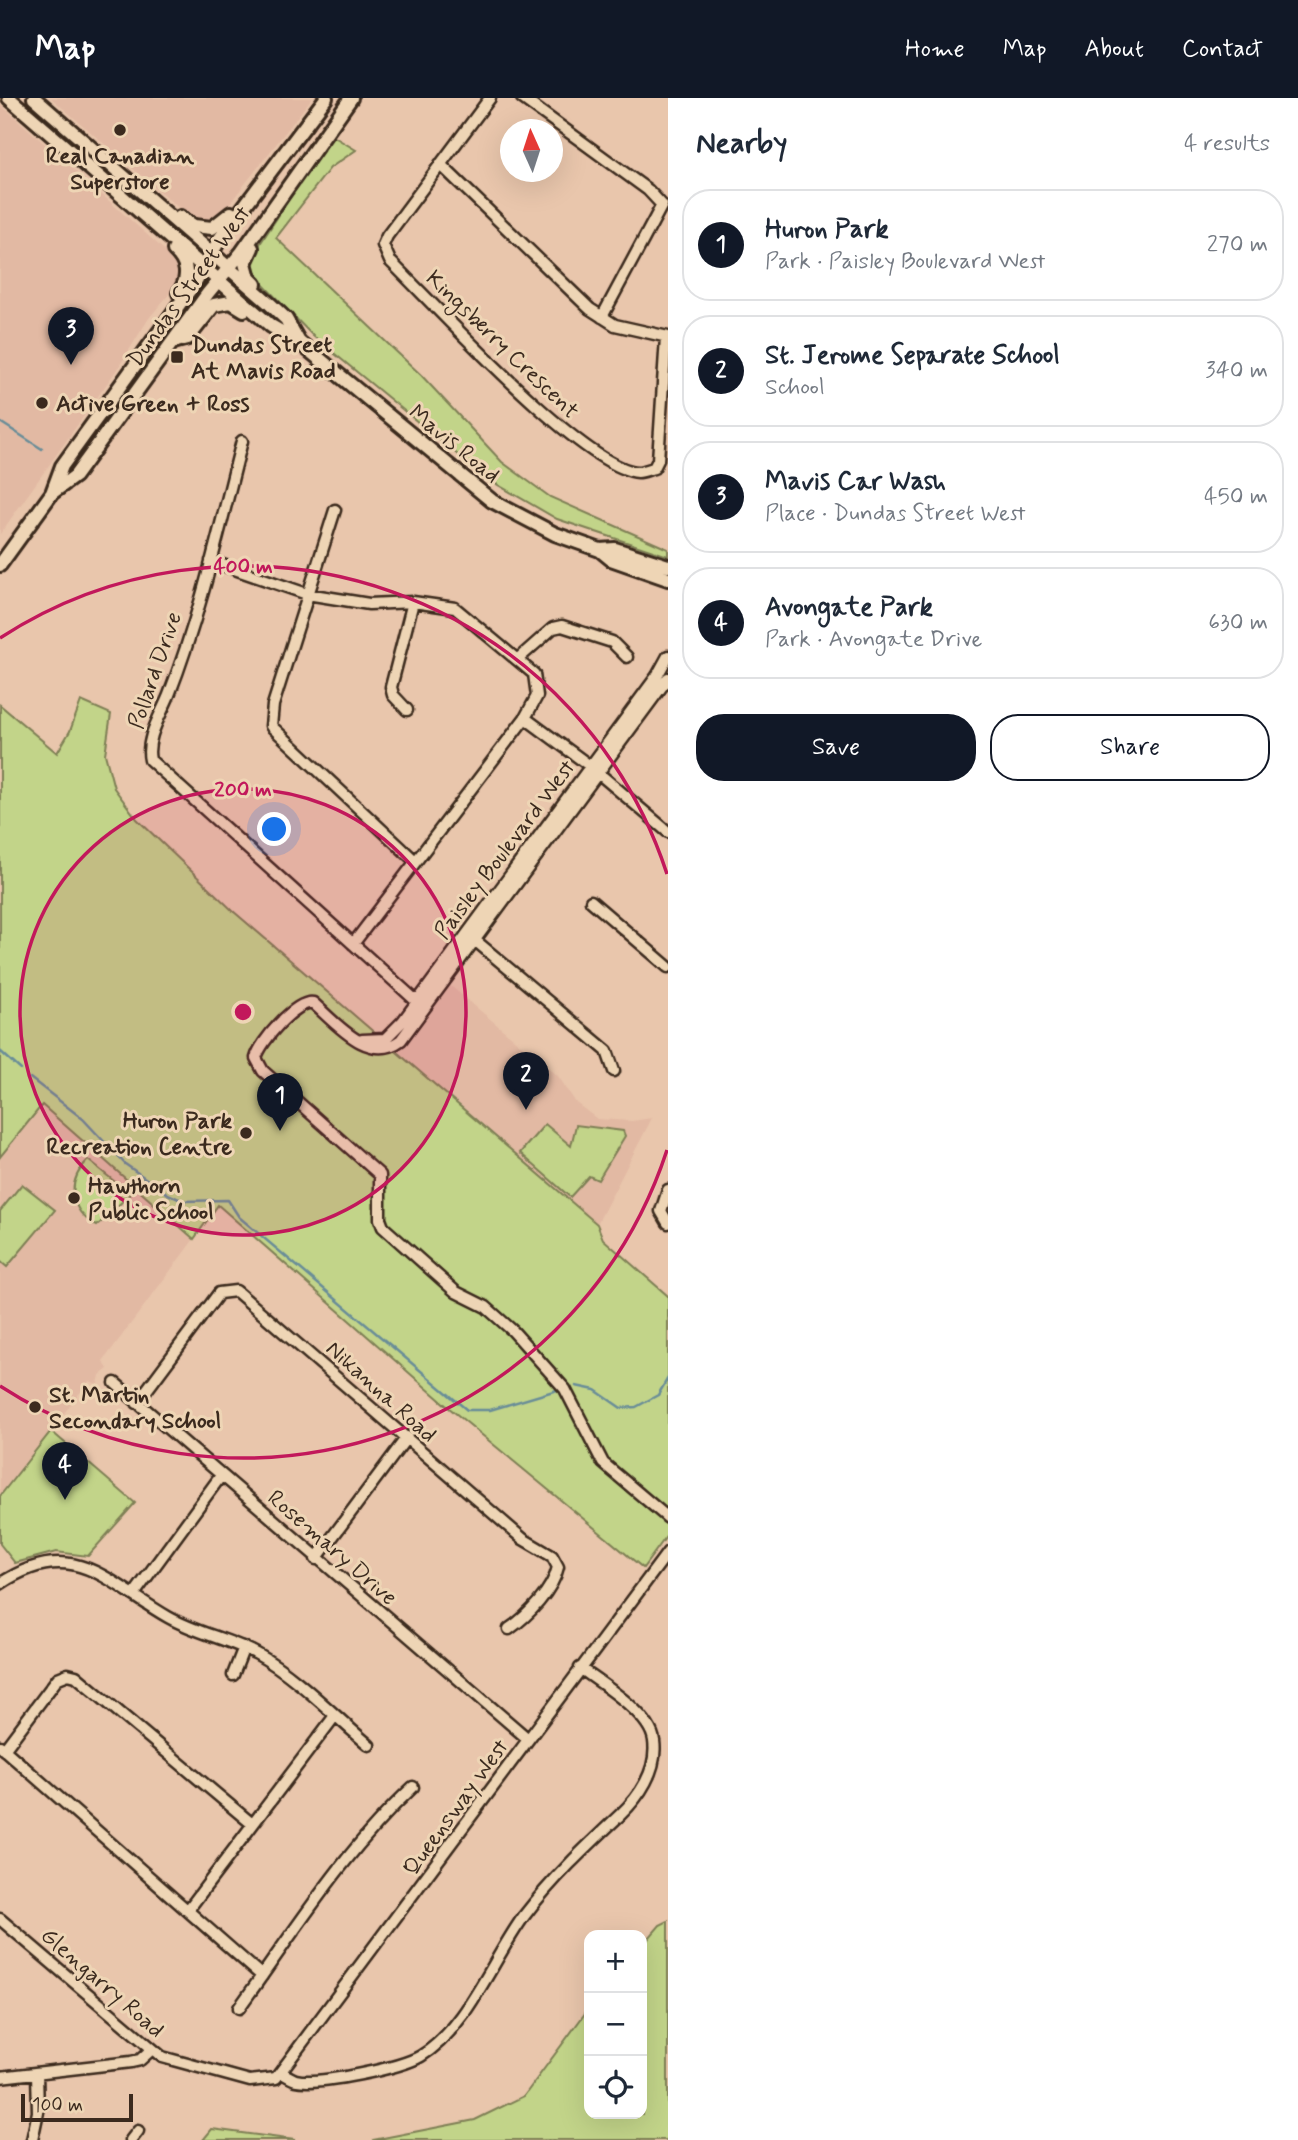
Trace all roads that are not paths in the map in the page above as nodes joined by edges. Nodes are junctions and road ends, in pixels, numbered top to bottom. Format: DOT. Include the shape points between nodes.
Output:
graph roads {
  1 [pos="9,98"];
  2 [pos="34,98"];
  3 [pos="326,98"];
  4 [pos="351,98"];
  5 [pos="490,98"];
  6 [pos="522,98"];
  7 [pos="440,164"];
  8 [pos="260,184"];
  9 [pos="281,195"];
  10 [pos="163,212"];
  11 [pos="155,226"];
  12 [pos="212,253"];
  13 [pos="203,268"];
  14 [pos="229,268"];
  15 [pos="218,281"];
  16 [pos="173,312"];
  17 [pos="279,312"];
  18 [pos="602,317"];
  19 [pos="271,326"];
  20 [pos="667,337"];
  21 [pos="173,342"];
  22 [pos="299,342"];
  23 [pos="242,441"];
  24 [pos="52,493"];
  25 [pos="335,510"];
  26 [pos="600,550"];
  27 [pos="211,561"];
  28 [pos="0,565"];
  29 [pos="668,566"];
  30 [pos="668,579"];
  31 [pos="307,594"];
  32 [pos="413,602"];
  33 [pos="668,656"];
  34 [pos="628,657"];
  35 [pos="518,659"];
  36 [pos="668,678"];
  37 [pos="407,710"];
  38 [pos="525,718"];
  39 [pos="590,766"];
  40 [pos="598,774"];
  41 [pos="668,832"];
  42 [pos="415,860"];
  43 [pos="591,901"];
  44 [pos="466,933"];
  45 [pos="476,941"];
  46 [pos="354,944"];
  47 [pos="668,967"];
  48 [pos="420,1005"];
  49 [pos="614,1071"];
  50 [pos="668,1190"];
  51 [pos="668,1223"];
  52 [pos="115,1382"];
  53 [pos="137,1403"];
  54 [pos="407,1437"];
  55 [pos="220,1476"];
  56 [pos="668,1518"];
  57 [pos="668,1552"];
  58 [pos="316,1559"];
  59 [pos="0,1584"];
  60 [pos="135,1593"];
  61 [pos="509,1629"];
  62 [pos="244,1647"];
  63 [pos="580,1668"];
  64 [pos="233,1675"];
  65 [pos="334,1717"];
  66 [pos="527,1739"];
  67 [pos="369,1745"];
  68 [pos="2,1748"];
  69 [pos="413,1787"];
  70 [pos="251,1823"];
  71 [pos="188,1910"];
  72 [pos="0,1919"];
  73 [pos="262,1976"];
  74 [pos="239,2008"];
  75 [pos="151,2050"];
  76 [pos="37,2073"];
  77 [pos="282,2073"];
  78 [pos="0,2077"];
  79 [pos="269,2081"];
  80 [pos="138,2131"];
  81 [pos="32,2140"];
  82 [pos="131,2140"];
  1 -- 11 [label="main road, Mavis Road"];
  2 -- 10 [label="main road, Mavis Road"];
  3 -- 8 [label="main road, Dundas Street West"];
  4 -- 9 [label="main road, Dundas Street West"];
  5 -- 7 [label="street, Kingsberry Crescent"];
  6 -- 18 [label="street" via="662,205"];
  7 -- 18 [label="street" via="576,299"];
  7 -- 20 [label="street, Kingsberry Crescent" via="387,236 383,245 390,261 547,416 594,451 637,472 653,468 658,460"];
  8 -- 10 [label="main road" via="250,187 212,228 194,226 172,211"];
  8 -- 12 [label="main road, Dundas Street West"];
  9 -- 14 [label="main road, Dundas Street West"];
  9 -- 17 [label="main road" via="281,205 245,263 249,278 279,305"];
  10 -- 12 [label="main road, Mavis Road"];
  11 -- 13 [label="main road, Mavis Road"];
  11 -- 16 [label="main road" via="153,232 185,265 187,276"];
  12 -- 13 [label="main road, Dundas Street West"];
  12 -- 14 [label="main road, Mavis Road"];
  13 -- 15 [label="main road, Mavis Road"];
  13 -- 16 [label="main road, Dundas Street West"];
  14 -- 15 [label="main road, Dundas Street West"];
  14 -- 17 [label="main road, Mavis Road"];
  15 -- 19 [label="main road, Mavis Road"];
  15 -- 21 [label="main road, Dundas Street West"];
  16 -- 24 [label="main road, Dundas Street West" via="62,466"];
  17 -- 22 [label="main road, Mavis Road"];
  18 -- 20 [label="street" via="615,325"];
  19 -- 21 [label="main road" via="235,304 220,302 209,308 188,338"];
  19 -- 22 [label="main road, Mavis Road"];
  21 -- 24 [label="main road, Dundas Street West" via="75,475"];
  22 -- 26 [label="main road, Mavis Road" via="492,501 555,534"];
  23 -- 27 [label="street, Pollard Drive"];
  24 -- 28 [label="main road, Dundas Street West"];
  25 -- 31 [label="street"];
  26 -- 29 [label="main road, Mavis Road" via="615,549"];
  26 -- 30 [label="main road, Mavis Road" via="611,559"];
  27 -- 31 [label="street"];
  27 -- 46 [label="street, Pollard Drive" via="174,681 147,748 150,760"];
  31 -- 32 [label="street" via="369,604"];
  31 -- 42 [label="street" via="273,705 271,726"];
  32 -- 35 [label="street" via="455,608"];
  32 -- 37 [label="street" via="391,687"];
  33 -- 39 [label="street, Paisley Boulevard West"];
  34 -- 35 [label="street" via="612,642 562,626 553,628"];
  35 -- 38 [label="street" via="534,674 537,688"];
  36 -- 40 [label="street, Paisley Boulevard West"];
  38 -- 39 [label="street"];
  38 -- 42 [label="street"];
  39 -- 40 [label="street"];
  39 -- 44 [label="street, Paisley Boulevard West"];
  40 -- 41 [label="street"];
  40 -- 45 [label="street, Paisley Boulevard West"];
  42 -- 46 [label="street"];
  43 -- 47 [label="street"];
  44 -- 45 [label="street"];
  44 -- 48 [label="street, Paisley Boulevard West"];
  45 -- 48 [label="street, Paisley Boulevard West"];
  45 -- 49 [label="street" via="607,1051"];
  46 -- 48 [label="street, Pollard Drive"];
  48 -- 56 [label="street, Paisley Boulevard West" via="403,1038 392,1046 373,1048 313,1003 301,1003 260,1047 257,1063 376,1169 382,1178 383,1227 456,1292 486,1307 513,1331 565,1389 603,1463"];
  50 -- 51 [label="street" via="661,1211"];
  52 -- 53 [label="street, Rosemary Drive"];
  53 -- 54 [label="street, Nikanna Road" via="219,1293 230,1290 246,1298"];
  53 -- 55 [label="street, Rosemary Drive"];
  54 -- 58 [label="street"];
  54 -- 61 [label="street, Nikanna Road" via="556,1562 556,1576 524,1618"];
  55 -- 58 [label="street, Rosemary Drive"];
  55 -- 60 [label="street"];
  57 -- 63 [label="street, Queensway West"];
  58 -- 66 [label="street, Rosemary Drive"];
  59 -- 60 [label="street" via="31,1567 60,1563 87,1568"];
  60 -- 62 [label="street" via="170,1619"];
  62 -- 64 [label="street"];
  62 -- 65 [label="street" via="272,1663"];
  63 -- 66 [label="street, Queensway West"];
  63 -- 77 [label="street" via="649,1725 655,1752 638,1796 526,1914 455,2026 439,2043 419,2057 376,2071 297,2080"];
  65 -- 67 [label="street"];
  65 -- 70 [label="street"];
  66 -- 77 [label="street, Queensway West"];
  68 -- 70 [label="street" via="58,1678 76,1676"];
  68 -- 71 [label="street"];
  69 -- 73 [label="street" via="376,1822"];
  70 -- 71 [label="street"];
  71 -- 73 [label="street"];
  72 -- 75 [label="street, Glengarry Road"];
  73 -- 74 [label="street"];
  75 -- 76 [label="street" via="131,2062"];
  75 -- 79 [label="street, Glengarry Road" via="170,2061 250,2081"];
  76 -- 78 [label="street"];
  76 -- 81 [label="street" via="38,2112"];
  77 -- 79 [label="street, Queensway West"];
  80 -- 82 [label="street"];
}
